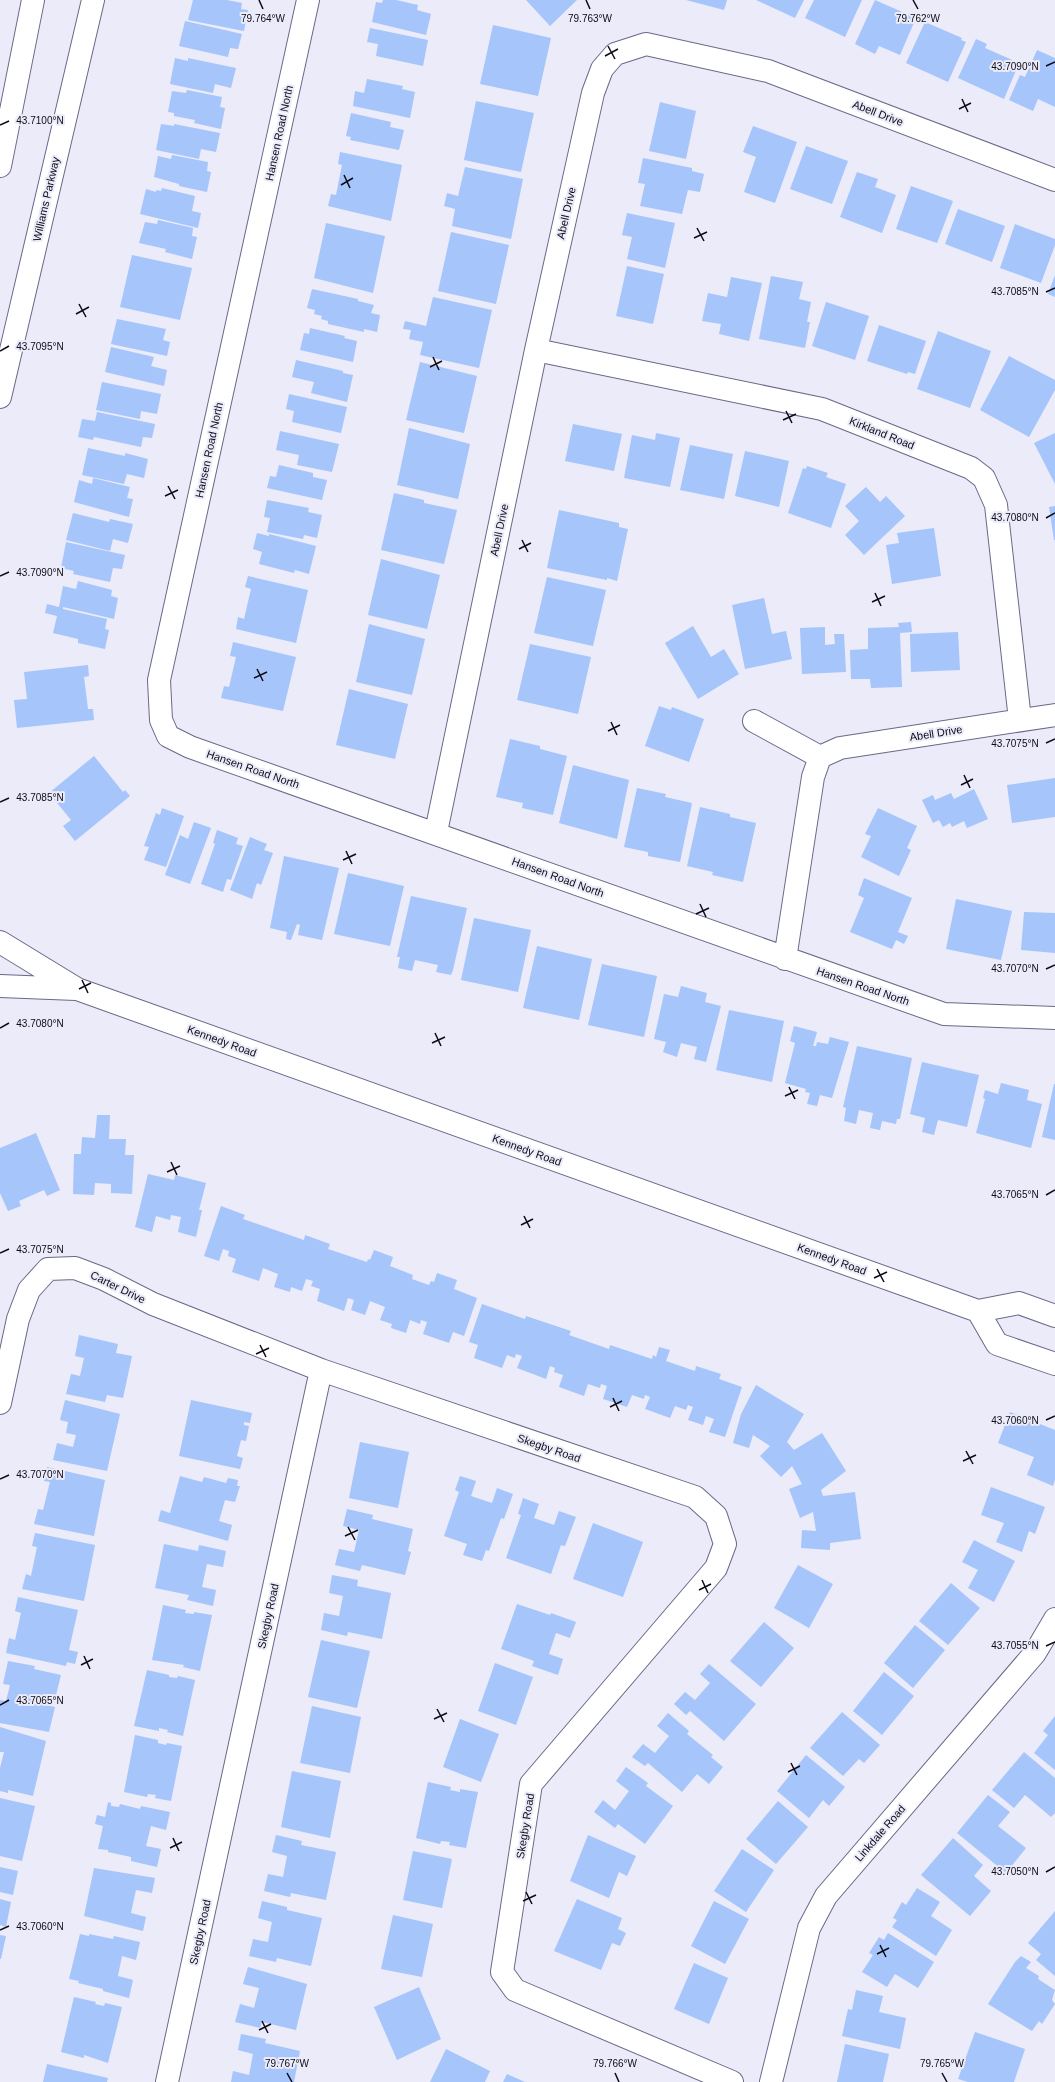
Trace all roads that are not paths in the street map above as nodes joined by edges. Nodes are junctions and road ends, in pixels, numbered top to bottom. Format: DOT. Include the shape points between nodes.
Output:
graph roads {
  1 [pos="33,0"];
  2 [pos="93,0"];
  3 [pos="308,0"];
  4 [pos="0,166"];
  5 [pos="1055,180"];
  6 [pos="536,350"];
  7 [pos="0,397"];
  8 [pos="1055,715"];
  9 [pos="1020,720"];
  10 [pos="754,721"];
  11 [pos="820,757"];
  12 [pos="436,832"];
  13 [pos="0,942"];
  14 [pos="785,959"];
  15 [pos="0,986"];
  16 [pos="77,989"];
  17 [pos="1055,1018"];
  18 [pos="978,1311"];
  19 [pos="1055,1316"];
  20 [pos="1055,1364"];
  21 [pos="321,1370"];
  22 [pos="0,1403"];
  23 [pos="1055,1619"];
  24 [pos="167,2082"];
  25 [pos="732,2082"];
  26 [pos="771,2082"];
  1 -- 4 [label="street"];
  2 -- 7 [label="street, Williams Parkway"];
  3 -- 12 [label="street, Hansen Road North" via="159,680 161,720 168,736 190,747"];
  5 -- 6 [label="street, Abell Drive" via="768,71 646,44 628,48 615,54 602,69 593,93"];
  6 -- 9 [label="street, Kirkland Road" via="822,409 971,468 984,478 996,505"];
  6 -- 12 [label="street, Abell Drive"];
  8 -- 9 [label="street, Abell Drive"];
  9 -- 11 [label="street, Abell Drive" via="840,748"];
  10 -- 11 [label="street"];
  11 -- 14 [label="street" via="813,777"];
  12 -- 14 [label="street, Hansen Road North"];
  13 -- 16 [label="street"];
  14 -- 17 [label="street, Hansen Road North" via="944,1014"];
  15 -- 16 [label="street"];
  16 -- 18 [label="street, Kennedy Road"];
  18 -- 19 [label="street" via="1019,1303"];
  18 -- 20 [label="street" via="997,1344"];
  21 -- 22 [label="street, Carter Drive" via="153,1304 97,1276 75,1268 48,1269 29,1290 18,1319"];
  21 -- 24 [label="street, Skegby Road"];
  21 -- 25 [label="street, Skegby Road" via="695,1498 716,1516 725,1544 716,1568 531,1784 502,1972 515,1990"];
  23 -- 26 [label="street, Linkdale Road" via="1035,1653 826,1896 809,1928"];
}
